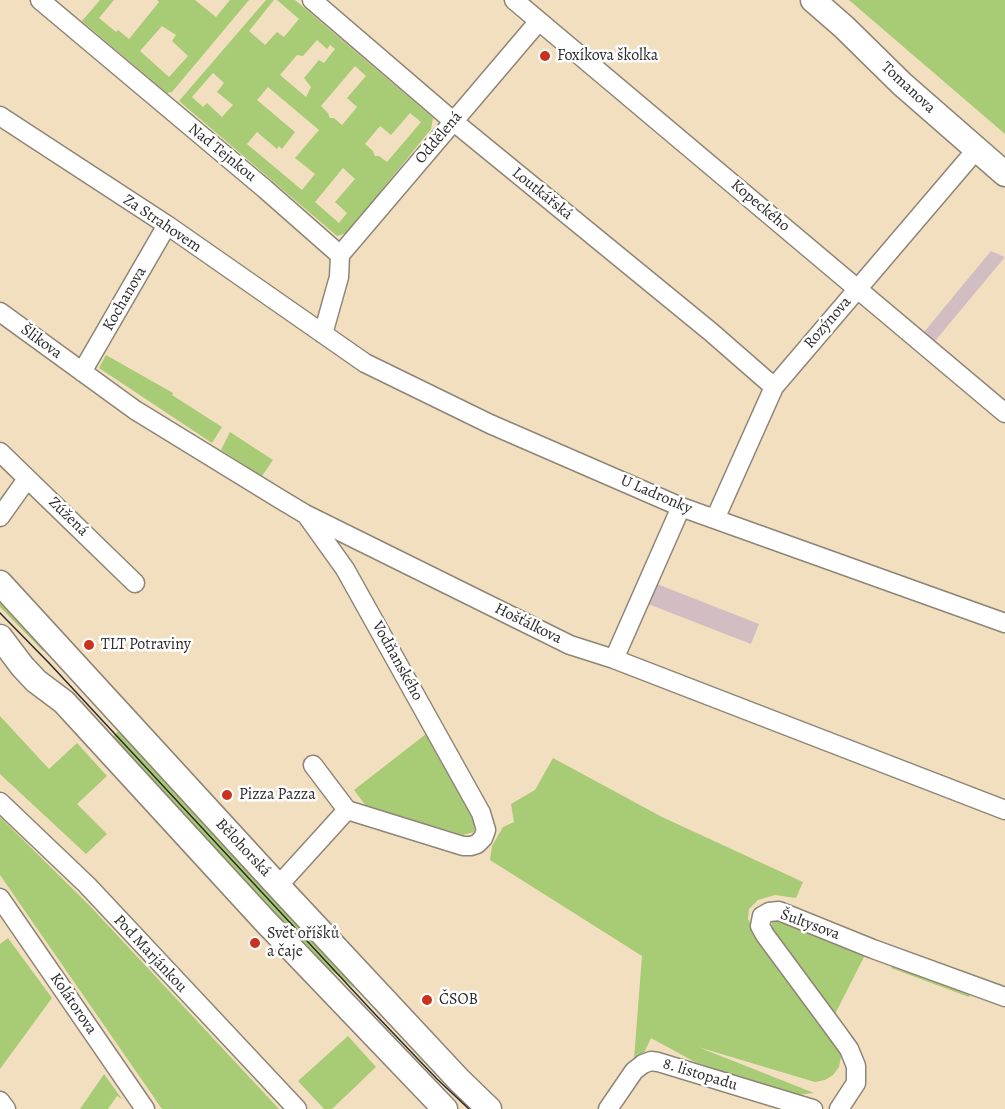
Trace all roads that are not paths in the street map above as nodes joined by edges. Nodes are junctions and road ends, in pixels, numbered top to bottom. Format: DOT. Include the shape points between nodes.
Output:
graph roads {
  1 [pos="40,0"];
  2 [pos="312,0"];
  3 [pos="514,0"];
  4 [pos="813,0"];
  5 [pos="539,21"];
  6 [pos="0,116"];
  7 [pos="453,121"];
  8 [pos="976,150"];
  9 [pos="1005,174"];
  10 [pos="167,225"];
  11 [pos="340,255"];
  12 [pos="858,289"];
  13 [pos="0,312"];
  14 [pos="323,334"];
  15 [pos="82,372"];
  16 [pos="774,387"];
  17 [pos="1005,413"];
  18 [pos="0,452"];
  19 [pos="27,479"];
  20 [pos="681,507"];
  21 [pos="305,514"];
  22 [pos="0,518"];
  23 [pos="715,519"];
  24 [pos="0,582"];
  25 [pos="135,583"];
  26 [pos="1005,623"];
  27 [pos="0,637"];
  28 [pos="614,659"];
  29 [pos="313,765"];
  30 [pos="0,802"];
  31 [pos="347,810"];
  32 [pos="1005,810"];
  33 [pos="278,886"];
  34 [pos="0,898"];
  35 [pos="1005,997"];
  36 [pos="0,1101"];
  37 [pos="6,1109"];
  38 [pos="146,1109"];
  39 [pos="297,1109"];
  40 [pos="445,1109"];
  41 [pos="489,1109"];
  42 [pos="608,1109"];
  43 [pos="813,1109"];
  44 [pos="839,1109"];
  1 -- 11 [label="street, Nad Tejnkou"];
  2 -- 7 [label="street, Loutkářská"];
  3 -- 5 [label="street, Kopeckého"];
  4 -- 8 [label="street, Tomanova"];
  5 -- 7 [label="street, Oddělená"];
  5 -- 12 [label="street, Kopeckého"];
  6 -- 10 [label="street, Za Strahovem"];
  7 -- 11 [label="street, Oddělená"];
  7 -- 16 [label="street, Loutkářská"];
  8 -- 9 [label="street, Tomanova"];
  8 -- 12 [label="street, Rozýnova"];
  10 -- 14 [label="street, Za Strahovem"];
  10 -- 15 [label="street, Kochanova"];
  11 -- 14 [label="street" via="339,277"];
  12 -- 16 [label="street, Rozýnova"];
  12 -- 17 [label="street, Kopeckého"];
  13 -- 15 [label="street, Šlikova"];
  14 -- 20 [label="street, U Ladronky" via="365,363 490,424"];
  15 -- 21 [label="street, Hošťálkova" via="174,435"];
  16 -- 23 [label="street, Rozýnova"];
  18 -- 19 [label="street, Zúžená"];
  19 -- 22 [label="street"];
  19 -- 25 [label="street, Zúžená"];
  20 -- 23 [label="street, U Ladronky"];
  20 -- 28 [label="street"];
  21 -- 28 [label="street, Hošťálkova" via="570,645"];
  21 -- 31 [label="street, Vodňanského" via="345,569 481,813 486,830 477,844 463,846"];
  23 -- 26 [label="street, U Ladronky"];
  24 -- 33 [label="street, Bělohorská"];
  27 -- 40 [label="street, Bělohorská" via="36,681 63,702"];
  28 -- 32 [label="street, Hošťálkova"];
  29 -- 31 [label="street"];
  30 -- 39 [label="street, Pod Marjánkou" via="87,885"];
  31 -- 33 [label="street"];
  33 -- 41 [label="street, Bělohorská"];
  34 -- 38 [label="street, Kolátorova"];
  35 -- 44 [label="street, Šultysova" via="779,911 762,916 760,926 765,935 844,1041 856,1065 856,1083"];
  36 -- 37 [label="street"];
  42 -- 43 [label="street, 8. listopadu" via="634,1071 651,1061"];
}
